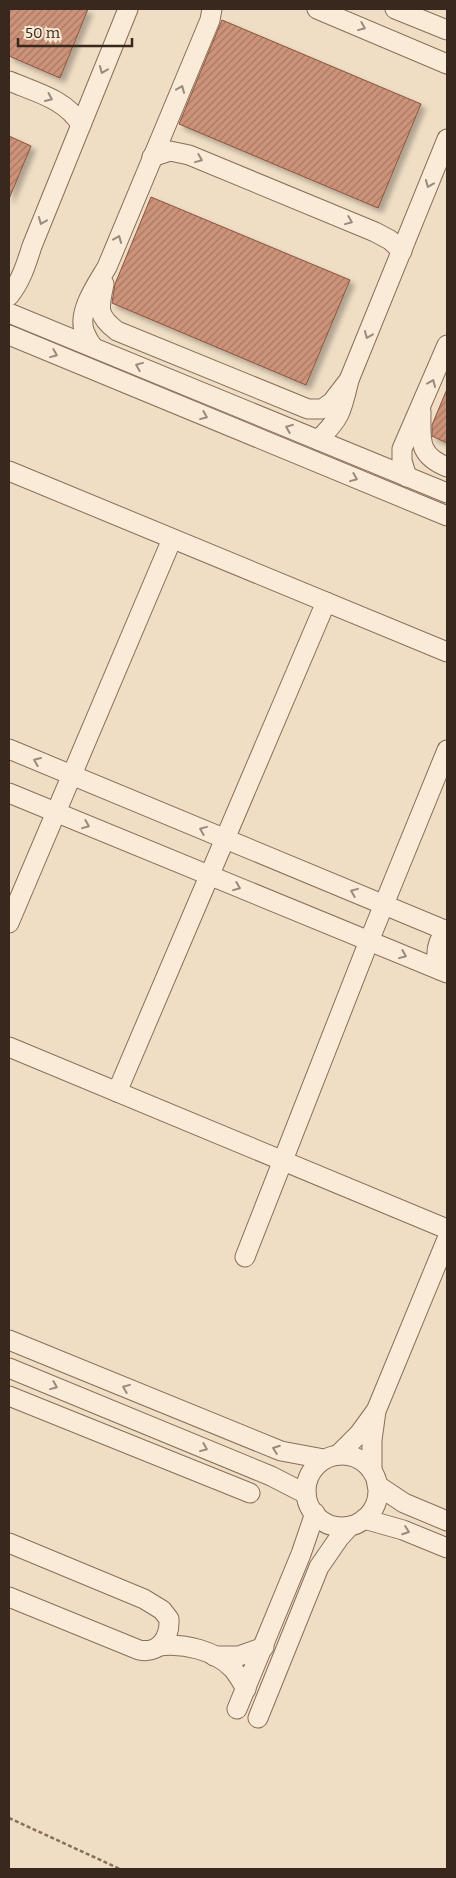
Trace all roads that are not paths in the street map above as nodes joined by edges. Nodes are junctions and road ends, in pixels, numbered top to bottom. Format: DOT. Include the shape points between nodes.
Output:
graph roads {
  1 [pos="128,9"];
  2 [pos="317,9"];
  3 [pos="395,9"];
  4 [pos="213,12"];
  5 [pos="447,30"];
  6 [pos="447,64"];
  7 [pos="9,81"];
  8 [pos="81,124"];
  9 [pos="447,139"];
  10 [pos="152,157"];
  11 [pos="32,246"];
  12 [pos="402,251"];
  13 [pos="107,267"];
  14 [pos="9,272"];
  15 [pos="9,296"];
  16 [pos="9,313"];
  17 [pos="9,335"];
  18 [pos="447,345"];
  19 [pos="93,347"];
  20 [pos="349,380"];
  21 [pos="421,410"];
  22 [pos="318,440"];
  23 [pos="447,467"];
  24 [pos="13,476"];
  25 [pos="407,477"];
  26 [pos="447,493"];
  27 [pos="447,516"];
  28 [pos="172,539"];
  29 [pos="326,602"];
  30 [pos="447,652"];
  31 [pos="9,749"];
  32 [pos="447,750"];
  33 [pos="9,768"];
  34 [pos="72,775"];
  35 [pos="9,793"];
  36 [pos="56,812"];
  37 [pos="224,838"];
  38 [pos="209,875"];
  39 [pos="384,904"];
  40 [pos="9,923"];
  41 [pos="447,930"];
  42 [pos="369,941"];
  43 [pos="444,972"];
  44 [pos="9,1047"];
  45 [pos="117,1092"];
  46 [pos="282,1160"];
  47 [pos="447,1229"];
  48 [pos="447,1239"];
  49 [pos="246,1256"];
  50 [pos="9,1340"];
  51 [pos="9,1368"];
  52 [pos="9,1396"];
  53 [pos="376,1411"];
  54 [pos="331,1457"];
  55 [pos="375,1478"];
  56 [pos="250,1494"];
  57 [pos="306,1494"];
  58 [pos="314,1513"];
  59 [pos="447,1521"];
  60 [pos="357,1522"];
  61 [pos="9,1543"];
  62 [pos="447,1548"];
  63 [pos="9,1597"];
  64 [pos="169,1619"];
  65 [pos="160,1646"];
  66 [pos="264,1647"];
  67 [pos="196,1649"];
  68 [pos="214,1656"];
  69 [pos="246,1689"];
  70 [pos="237,1708"];
  71 [pos="258,1718"];
  1 -- 8 [label="street, one-way"];
  2 -- 6 [label="street, one-way"];
  3 -- 5 [label="street"];
  10 -- 4 [label="street, one-way"];
  7 -- 8 [label="street, one-way" via="66,105"];
  8 -- 11 [label="street, one-way"];
  9 -- 12 [label="street, one-way"];
  10 -- 12 [label="street, one-way" via="170,151 189,155 375,232"];
  13 -- 10 [label="street, one-way"];
  11 -- 14 [label="street"];
  11 -- 15 [label="street" via="25,269"];
  12 -- 20 [label="street, one-way"];
  13 -- 19 [label="street" via="90,296 83,317 84,332"];
  13 -- 20 [label="street" via="99,308 104,321 117,331 308,409 322,409 332,402"];
  16 -- 19 [label="street"];
  17 -- 27 [label="street, one-way"];
  21 -- 18 [label="street, one-way"];
  22 -- 19 [label="street, one-way"];
  20 -- 22 [label="street" via="342,409 334,424"];
  21 -- 23 [label="street" via="420,443 429,456"];
  21 -- 25 [label="street" via="402,449"];
  22 -- 25 [label="street"];
  24 -- 28 [label="street"];
  25 -- 26 [label="street"];
  28 -- 29 [label="street"];
  28 -- 34 [label="street"];
  29 -- 30 [label="street"];
  29 -- 37 [label="street"];
  31 -- 33 [label="street"];
  34 -- 31 [label="street, one-way"];
  32 -- 39 [label="street"];
  34 -- 36 [label="street"];
  37 -- 34 [label="street, one-way"];
  35 -- 36 [label="street"];
  36 -- 38 [label="street, one-way"];
  36 -- 40 [label="street"];
  37 -- 38 [label="street"];
  39 -- 37 [label="street, one-way"];
  38 -- 42 [label="street, one-way"];
  38 -- 45 [label="street"];
  39 -- 41 [label="street"];
  39 -- 42 [label="street"];
  41 -- 43 [label="street" via="437,948 437,963"];
  42 -- 43 [label="street, one-way"];
  42 -- 46 [label="street"];
  44 -- 45 [label="street"];
  45 -- 46 [label="street"];
  46 -- 47 [label="street"];
  46 -- 49 [label="street"];
  48 -- 53 [label="street"];
  54 -- 50 [label="street, one-way" via="281,1451"];
  51 -- 57 [label="street, one-way" via="270,1476"];
  52 -- 56 [label="street"];
  53 -- 54 [label="street" via="359,1434"];
  53 -- 55 [label="street" via="372,1440"];
  54 -- 55 [label="street" via="351,1456 363,1462"];
  54 -- 57 [label="street" via="314,1468 307,1480"];
  55 -- 59 [label="street" via="404,1503"];
  55 -- 60 [label="street" via="377,1498 373,1510"];
  57 -- 58 [label="street"];
  58 -- 60 [label="street" via="335,1526"];
  58 -- 66 [label="street"];
  60 -- 62 [label="street, one-way" via="403,1530"];
  60 -- 71 [label="street" via="338,1538 319,1566"];
  61 -- 64 [label="street" via="144,1599 162,1610"];
  63 -- 65 [label="street" via="128,1647 152,1651"];
  64 -- 65 [label="street" via="168,1634"];
  64 -- 67 [label="street" via="180,1635"];
  65 -- 67 [label="street"];
  66 -- 68 [label="street" via="239,1656"];
  66 -- 69 [label="street"];
  67 -- 68 [label="street"];
  68 -- 69 [label="street" via="232,1669"];
  69 -- 70 [label="street"];
}
